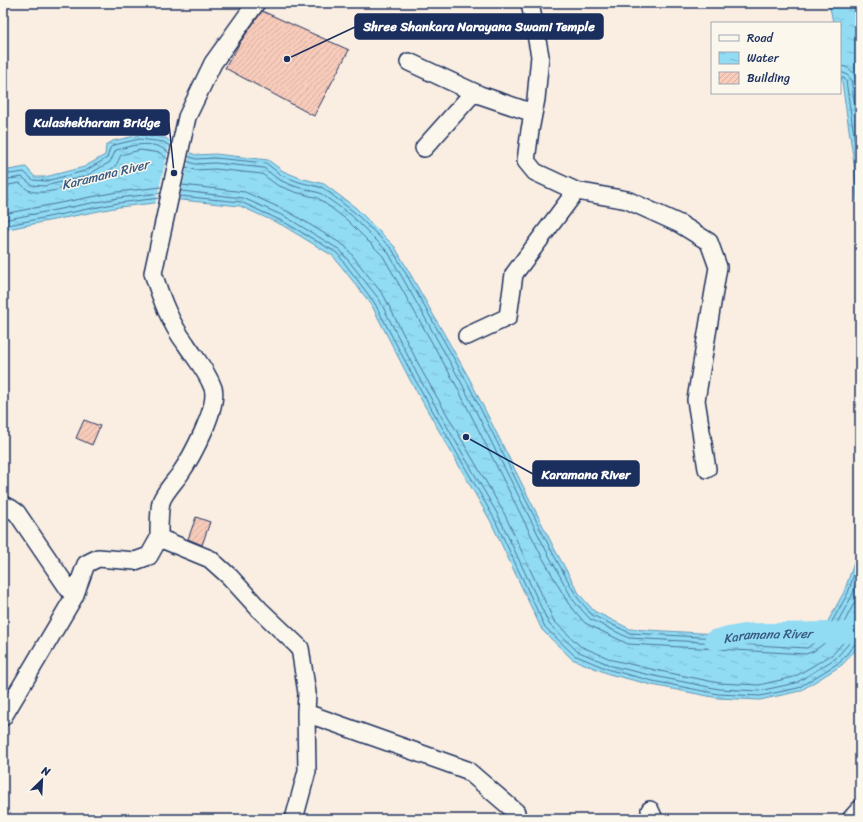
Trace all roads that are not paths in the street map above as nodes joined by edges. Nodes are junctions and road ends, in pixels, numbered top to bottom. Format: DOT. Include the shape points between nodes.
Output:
graph roads {
  1 [pos="256,3"];
  2 [pos="530,3"];
  3 [pos="409,62"];
  4 [pos="474,92"];
  5 [pos="533,113"];
  6 [pos="424,148"];
  7 [pos="576,190"];
  8 [pos="467,336"];
  9 [pos="707,469"];
  10 [pos="3,505"];
  11 [pos="159,538"];
  12 [pos="74,596"];
  13 [pos="306,713"];
  14 [pos="3,717"];
  15 [pos="860,809"];
  16 [pos="294,819"];
  17 [pos="516,819"];
  18 [pos="850,819"];
  1 -- 11 [label="street" via="214,63 187,117 153,273 170,318 214,389 212,406 197,446 161,501"];
  2 -- 5 [label="street" via="540,56"];
  3 -- 4 [label="street"];
  4 -- 5 [label="street"];
  4 -- 6 [label="street"];
  5 -- 7 [label="street" via="526,161 535,172"];
  7 -- 8 [label="street" via="514,274 508,317"];
  7 -- 9 [label="street" via="627,200 680,224 709,242 718,268 696,400"];
  10 -- 12 [label="street" via="17,513"];
  11 -- 12 [label="street" via="149,556 134,561 98,558 86,564"];
  11 -- 13 [label="street" via="210,560 300,648 307,693"];
  12 -- 14 [label="street"];
  13 -- 16 [label="street" via="307,771"];
  13 -- 17 [label="street" via="467,770 516,812"];
  15 -- 18 [label="street"];
}
